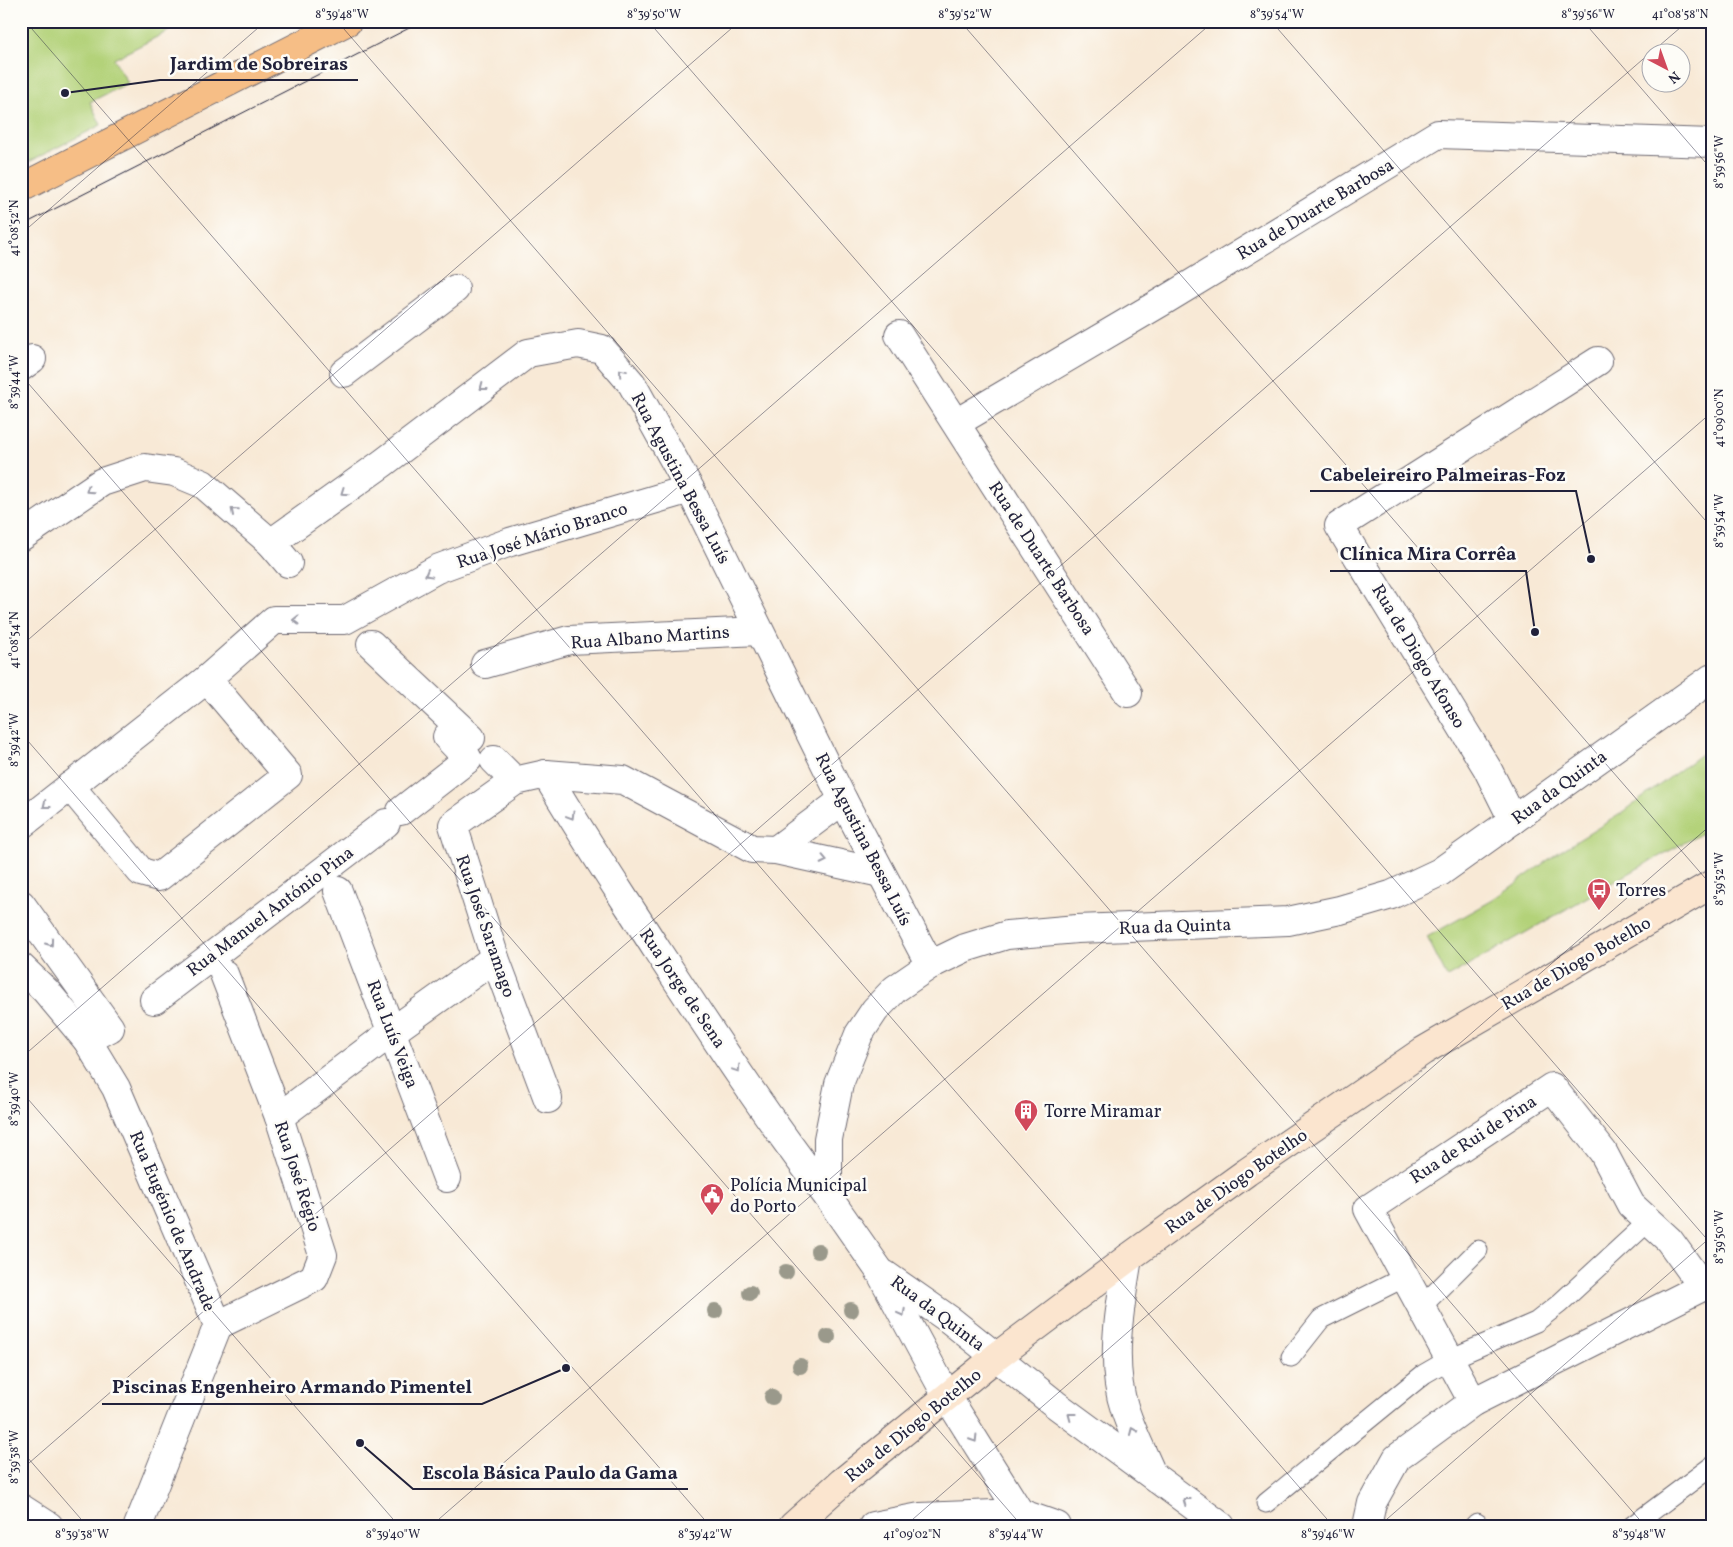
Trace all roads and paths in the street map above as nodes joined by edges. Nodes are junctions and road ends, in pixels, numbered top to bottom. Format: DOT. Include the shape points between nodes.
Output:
graph roads {
  1 [pos="348,21"];
  2 [pos="1712,143"];
  3 [pos="21,188"];
  4 [pos="455,289"];
  5 [pos="899,335"];
  6 [pos="1598,361"];
  7 [pos="344,373"];
  8 [pos="956,423"];
  9 [pos="690,490"];
  10 [pos="21,537"];
  11 [pos="352,627"];
  12 [pos="759,631"];
  13 [pos="485,664"];
  14 [pos="1712,678"];
  15 [pos="207,679"];
  16 [pos="1128,693"];
  17 [pos="494,760"];
  18 [pos="546,774"];
  19 [pos="515,781"];
  20 [pos="70,786"];
  21 [pos="843,800"];
  22 [pos="1513,820"];
  23 [pos="21,825"];
  24 [pos="776,850"];
  25 [pos="882,873"];
  26 [pos="1712,884"];
  27 [pos="338,891"];
  28 [pos="21,904"];
  29 [pos="495,958"];
  30 [pos="930,965"];
  31 [pos="21,967"];
  32 [pos="224,974"];
  33 [pos="154,1000"];
  34 [pos="106,1030"];
  35 [pos="393,1031"];
  36 [pos="548,1099"];
  37 [pos="279,1117"];
  38 [pos="447,1178"];
  39 [pos="828,1197"];
  40 [pos="1649,1221"];
  41 [pos="1478,1250"];
  42 [pos="1128,1258"];
  43 [pos="879,1270"];
  44 [pos="1405,1277"];
  45 [pos="1707,1284"];
  46 [pos="1421,1307"];
  47 [pos="218,1325"];
  48 [pos="1291,1357"];
  49 [pos="996,1358"];
  50 [pos="1450,1359"];
  51 [pos="948,1398"];
  52 [pos="1473,1402"];
  53 [pos="1712,1466"];
  54 [pos="1152,1476"];
  55 [pos="1266,1503"];
  56 [pos="21,1508"];
  57 [pos="1020,1512"];
  58 [pos="1371,1524"];
  59 [pos="49,1526"];
  60 [pos="138,1526"];
  61 [pos="793,1526"];
  62 [pos="873,1526"];
  63 [pos="1057,1526"];
  64 [pos="1220,1526"];
  65 [pos="1632,1526"];
  1 -- 3 [label="main road"];
  2 -- 8 [label="street, Rua de Duarte Barbosa" via="1438,134"];
  4 -- 7 [label="street"];
  5 -- 8 [label="street, Rua de Duarte Barbosa"];
  6 -- 22 [label="street, Rua de Diogo Afonso" via="1339,526 1487,768"];
  8 -- 16 [label="street, Rua de Duarte Barbosa"];
  9 -- 10 [label="street, Rua Agustina Bessa Luís, one-way" via="632,384 602,349 578,344 528,353 384,463 280,553 203,484 174,472 145,468 102,482"];
  9 -- 11 [label="street, Rua José Mário Branco, one-way" via="492,549 437,570"];
  9 -- 12 [label="street, Rua Agustina Bessa Luís"];
  11 -- 15 [label="street, one-way" via="274,620"];
  11 -- 33 [label="street, Rua Manuel António Pina" via="465,733 446,737 468,760"];
  12 -- 13 [label="street, Rua Albano Martins" via="569,640"];
  12 -- 21 [label="street, Rua Agustina Bessa Luís"];
  14 -- 22 [label="street, Rua da Quinta"];
  15 -- 20 [label="street"];
  15 -- 20 [label="street" via="288,775 159,877 142,872"];
  17 -- 19 [label="street"];
  18 -- 19 [label="street"];
  18 -- 24 [label="street" via="623,780 752,849"];
  18 -- 39 [label="street, Rua Jorge de Sena, one-way" via="694,1006"];
  19 -- 29 [label="street, Rua José Saramago" via="452,825"];
  20 -- 23 [label="street, one-way"];
  21 -- 24 [label="street"];
  21 -- 25 [label="street, Rua Agustina Bessa Luís"];
  22 -- 30 [label="street, Rua da Quinta" via="1440,872 1391,895 1340,910 1288,920 1007,935 965,948"];
  24 -- 25 [label="street, one-way"];
  25 -- 30 [label="street, Rua Agustina Bessa Luís"];
  26 -- 42 [label="main road, Rua de Diogo Botelho" via="1423,1051"];
  27 -- 35 [label="street, Rua Luís Veiga"];
  28 -- 34 [label="street, one-way"];
  29 -- 35 [label="street"];
  29 -- 36 [label="street, Rua José Saramago"];
  30 -- 39 [label="street, Rua da Quinta" via="895,989 859,1034 839,1084 828,1139"];
  31 -- 34 [label="street, Rua Eugénio de Andrade" via="46,991"];
  32 -- 37 [label="street, Rua José Régio"];
  34 -- 47 [label="street, Rua Eugénio de Andrade" via="116,1088"];
  35 -- 37 [label="street"];
  35 -- 38 [label="street, Rua Luís Veiga"];
  37 -- 47 [label="street, Rua José Régio" via="323,1255 314,1278"];
  39 -- 43 [label="street, Rua da Quinta"];
  40 -- 44 [label="street, Rua de Rui de Pina" via="1630,1205 1603,1152 1552,1087 1368,1209"];
  40 -- 45 [label="street, Rua de Rui de Pina"];
  40 -- 50 [label="lane" via="1536,1322"];
  41 -- 46 [label="lane"];
  42 -- 49 [label="main road, Rua de Diogo Botelho"];
  54 -- 42 [label="street, one-way" via="1124,1409 1116,1363 1119,1312"];
  43 -- 49 [label="street, Rua da Quinta" via="950,1320"];
  43 -- 51 [label="street, Rua da Quinta, one-way"];
  44 -- 46 [label="street, Rua de Rui de Pina"];
  44 -- 48 [label="lane" via="1321,1319"];
  45 -- 52 [label="street, Rua de Rui de Pina"];
  46 -- 50 [label="street, Rua de Rui de Pina"];
  47 -- 60 [label="street, Rua Eugénio de Andrade"];
  49 -- 51 [label="main road, Rua de Diogo Botelho"];
  54 -- 49 [label="street, Rua da Quinta, one-way"];
  50 -- 52 [label="street, Rua de Rui de Pina"];
  50 -- 55 [label="lane" via="1424,1374"];
  51 -- 57 [label="street, Rua da Quinta, one-way"];
  51 -- 61 [label="main road, Rua de Diogo Botelho" via="842,1482"];
  52 -- 58 [label="street, Rua de Rui de Pina" via="1397,1458 1372,1503"];
  53 -- 65 [label="lane"];
  64 -- 54 [label="street, Rua da Quinta, one-way"];
  56 -- 59 [label="street"];
  57 -- 62 [label="street" via="920,1517"];
  57 -- 63 [label="street"];
}
